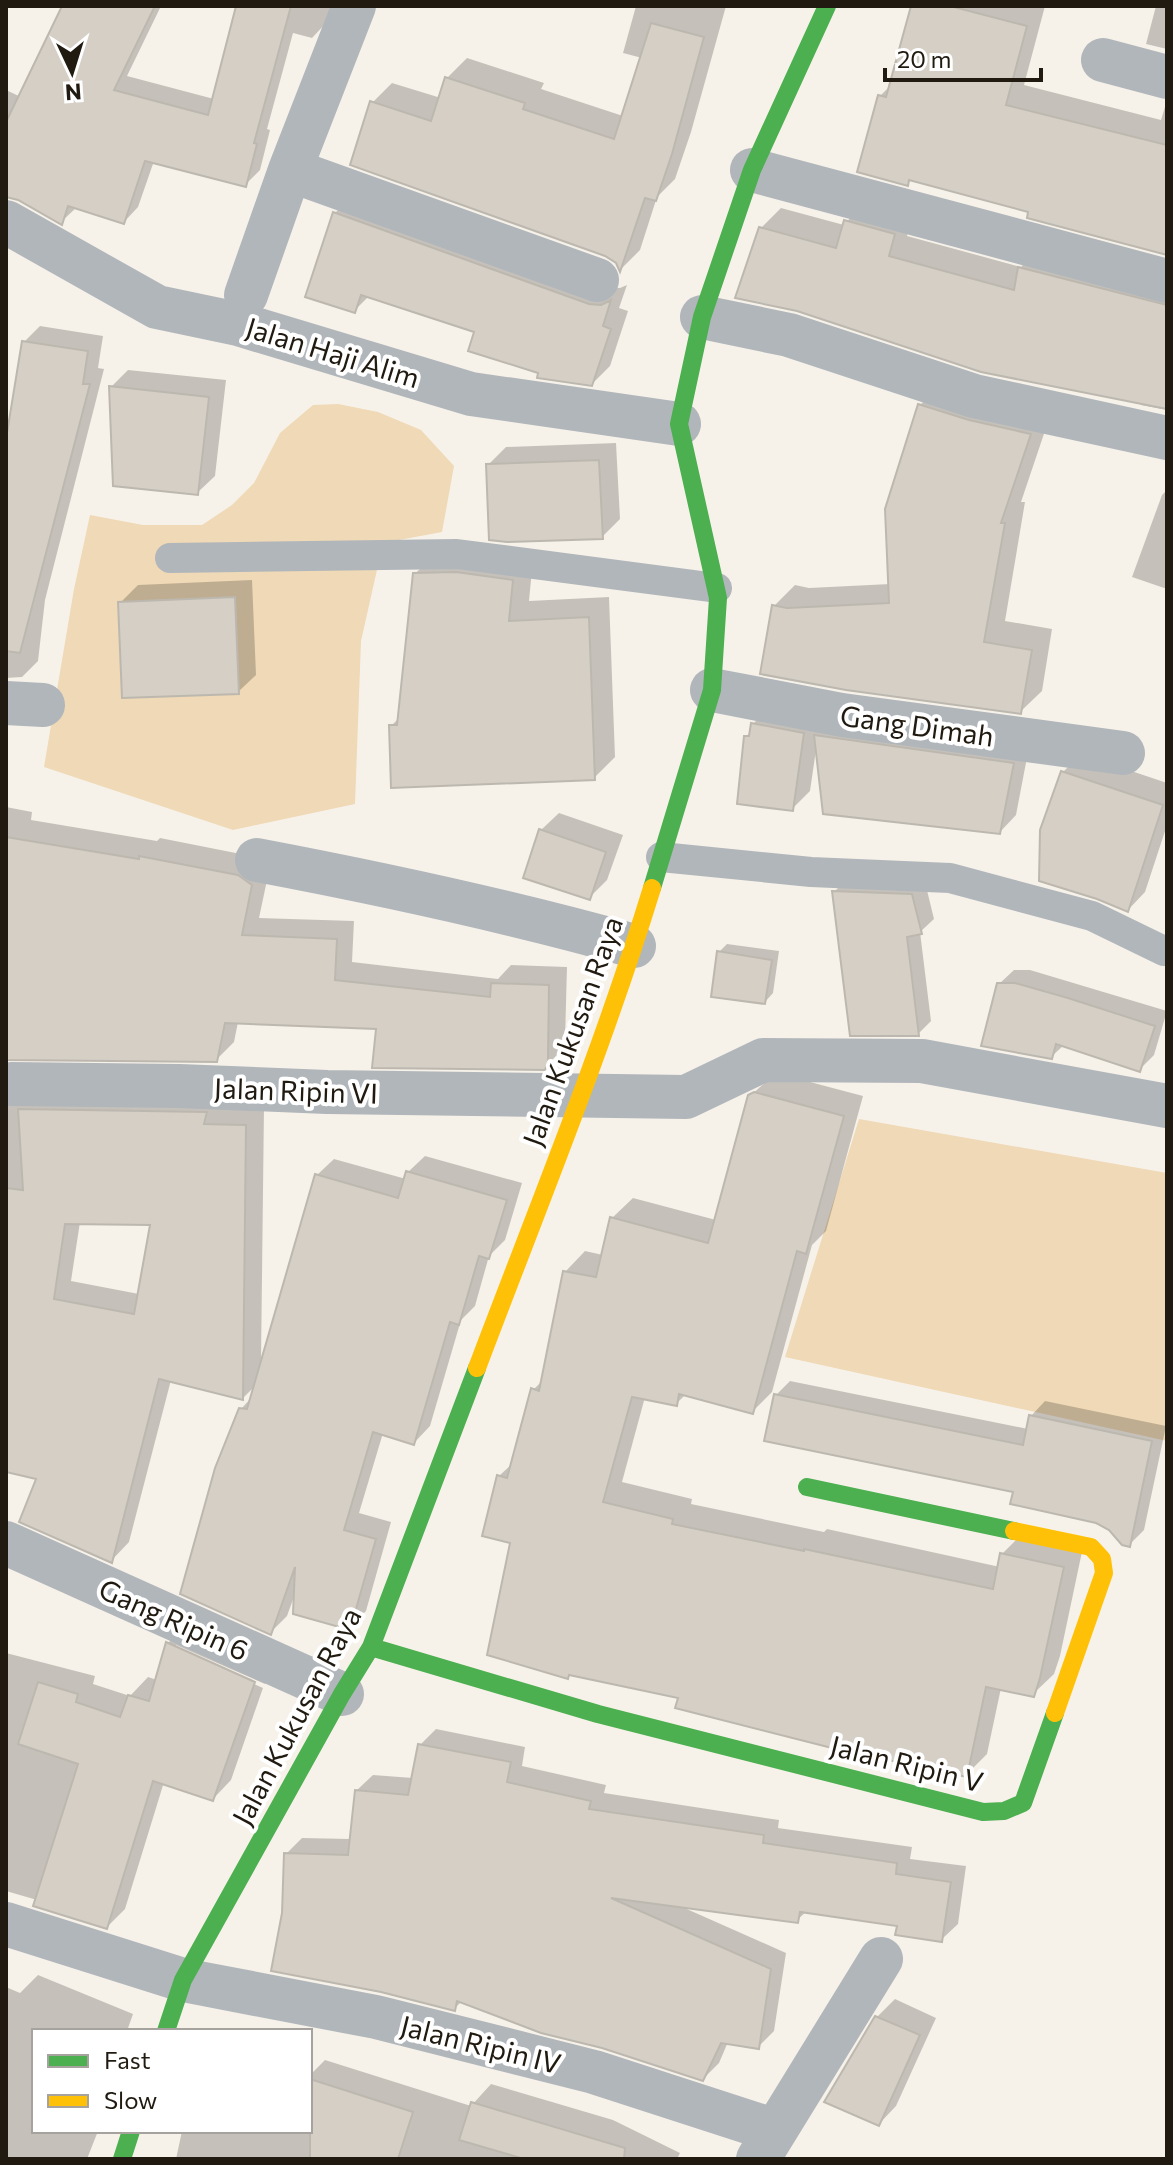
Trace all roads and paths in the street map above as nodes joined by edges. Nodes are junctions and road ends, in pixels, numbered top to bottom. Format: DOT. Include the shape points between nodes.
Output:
graph roads {
  1 [pos="354,6"];
  2 [pos="827,6"];
  3 [pos="1103,60"];
  4 [pos="1167,77"];
  5 [pos="290,170"];
  6 [pos="752,170"];
  7 [pos="6,222"];
  8 [pos="597,280"];
  9 [pos="1167,281"];
  10 [pos="246,295"];
  11 [pos="702,317"];
  12 [pos="679,424"];
  13 [pos="1167,438"];
  14 [pos="170,558"];
  15 [pos="717,588"];
  16 [pos="712,690"];
  17 [pos="1123,753"];
  18 [pos="661,857"];
  19 [pos="257,860"];
  20 [pos="634,946"];
  21 [pos="1164,951"];
  22 [pos="11,1084"];
  23 [pos="581,1094"];
  24 [pos="1167,1106"];
  25 [pos="807,1487"];
  26 [pos="6,1543"];
  27 [pos="371,1647"];
  28 [pos="342,1694"];
  29 [pos="6,1924"];
  30 [pos="881,1959"];
  31 [pos="183,1980"];
  32 [pos="167,2029"];
  33 [pos="130,2133"];
  34 [pos="766,2145"];
  35 [pos="122,2159"];
  1 -- 5 [label="street"];
  2 -- 6 [label="street, Jalan Kukusan Raya"];
  3 -- 4 [label="street"];
  5 -- 8 [label="street"];
  5 -- 10 [label="street"];
  6 -- 9 [label="street"];
  6 -- 11 [label="street, Jalan Kukusan Raya"];
  7 -- 12 [label="street, Jalan Haji Alim" via="157,307 238,324 471,394"];
  11 -- 12 [label="street, Jalan Kukusan Raya"];
  11 -- 13 [label="street" via="789,335 974,396"];
  12 -- 15 [label="street, Jalan Kukusan Raya"];
  14 -- 15 [label="lane" via="457,554"];
  15 -- 16 [label="street, Jalan Kukusan Raya"];
  16 -- 17 [label="street, Gang Dimah" via="842,715"];
  16 -- 18 [label="street, Jalan Kukusan Raya"];
  18 -- 20 [label="street, Jalan Kukusan Raya"];
  18 -- 21 [label="lane" via="811,872 950,878 1092,916"];
  19 -- 20 [label="street" via="538,919"];
  20 -- 23 [label="street, Jalan Kukusan Raya"];
  22 -- 23 [label="street, Jalan Ripin VI"];
  23 -- 24 [label="street, Jalan Ripin VI" via="686,1097 763,1060 922,1061"];
  23 -- 27 [label="street, Jalan Kukusan Raya"];
  25 -- 27 [label="street, Jalan Ripin V" via="1091,1547 1102,1559 1104,1573 1023,1803 983,1812 598,1714"];
  26 -- 28 [label="street, Gang Ripin 6"];
  27 -- 28 [label="street, Jalan Kukusan Raya"];
  28 -- 31 [label="street, Jalan Kukusan Raya"];
  29 -- 31 [label="street, Jalan Ripin IV"];
  30 -- 34 [label="street"];
  31 -- 32 [label="street, Jalan Kukusan Raya"];
  31 -- 34 [label="street, Jalan Ripin IV" via="376,2017 594,2072"];
  33 -- 35 [label="street"];
}
